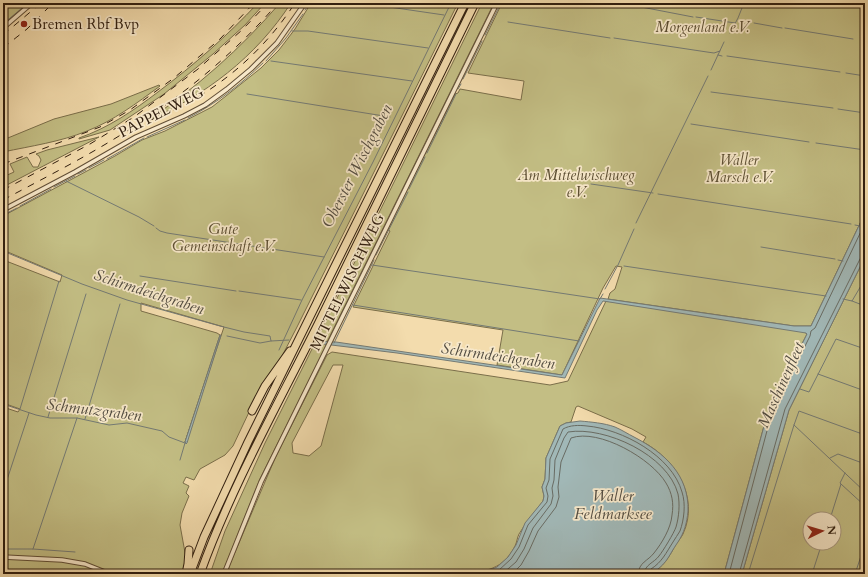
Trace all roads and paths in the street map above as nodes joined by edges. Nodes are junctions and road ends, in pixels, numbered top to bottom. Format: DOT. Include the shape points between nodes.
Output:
graph roads {
  1 [pos="32,3"];
  2 [pos="305,3"];
  3 [pos="465,3"];
  4 [pos="475,3"];
  5 [pos="497,3"];
  6 [pos="3,28"];
  7 [pos="3,210"];
  8 [pos="297,344"];
  9 [pos="252,411"];
  10 [pos="189,550"];
  11 [pos="3,557"];
  12 [pos="110,574"];
  13 [pos="186,574"];
  14 [pos="190,574"];
  15 [pos="200,574"];
  16 [pos="224,574"];
  1 -- 6 [label="street"];
  2 -- 7 [label="street, PAPPELWEG" via="277,43 251,70 205,105 136,137"];
  3 -- 8 [label="highway"];
  4 -- 15 [label="highway" via="252,455"];
  5 -- 16 [label="street, MITTELWISCHWEG" via="261,482"];
  8 -- 9 [label="highway" via="265,386"];
  8 -- 14 [label="highway" via="223,494"];
  10 -- 13 [label="highway"];
  11 -- 12 [label="street" via="69,561"];
}
